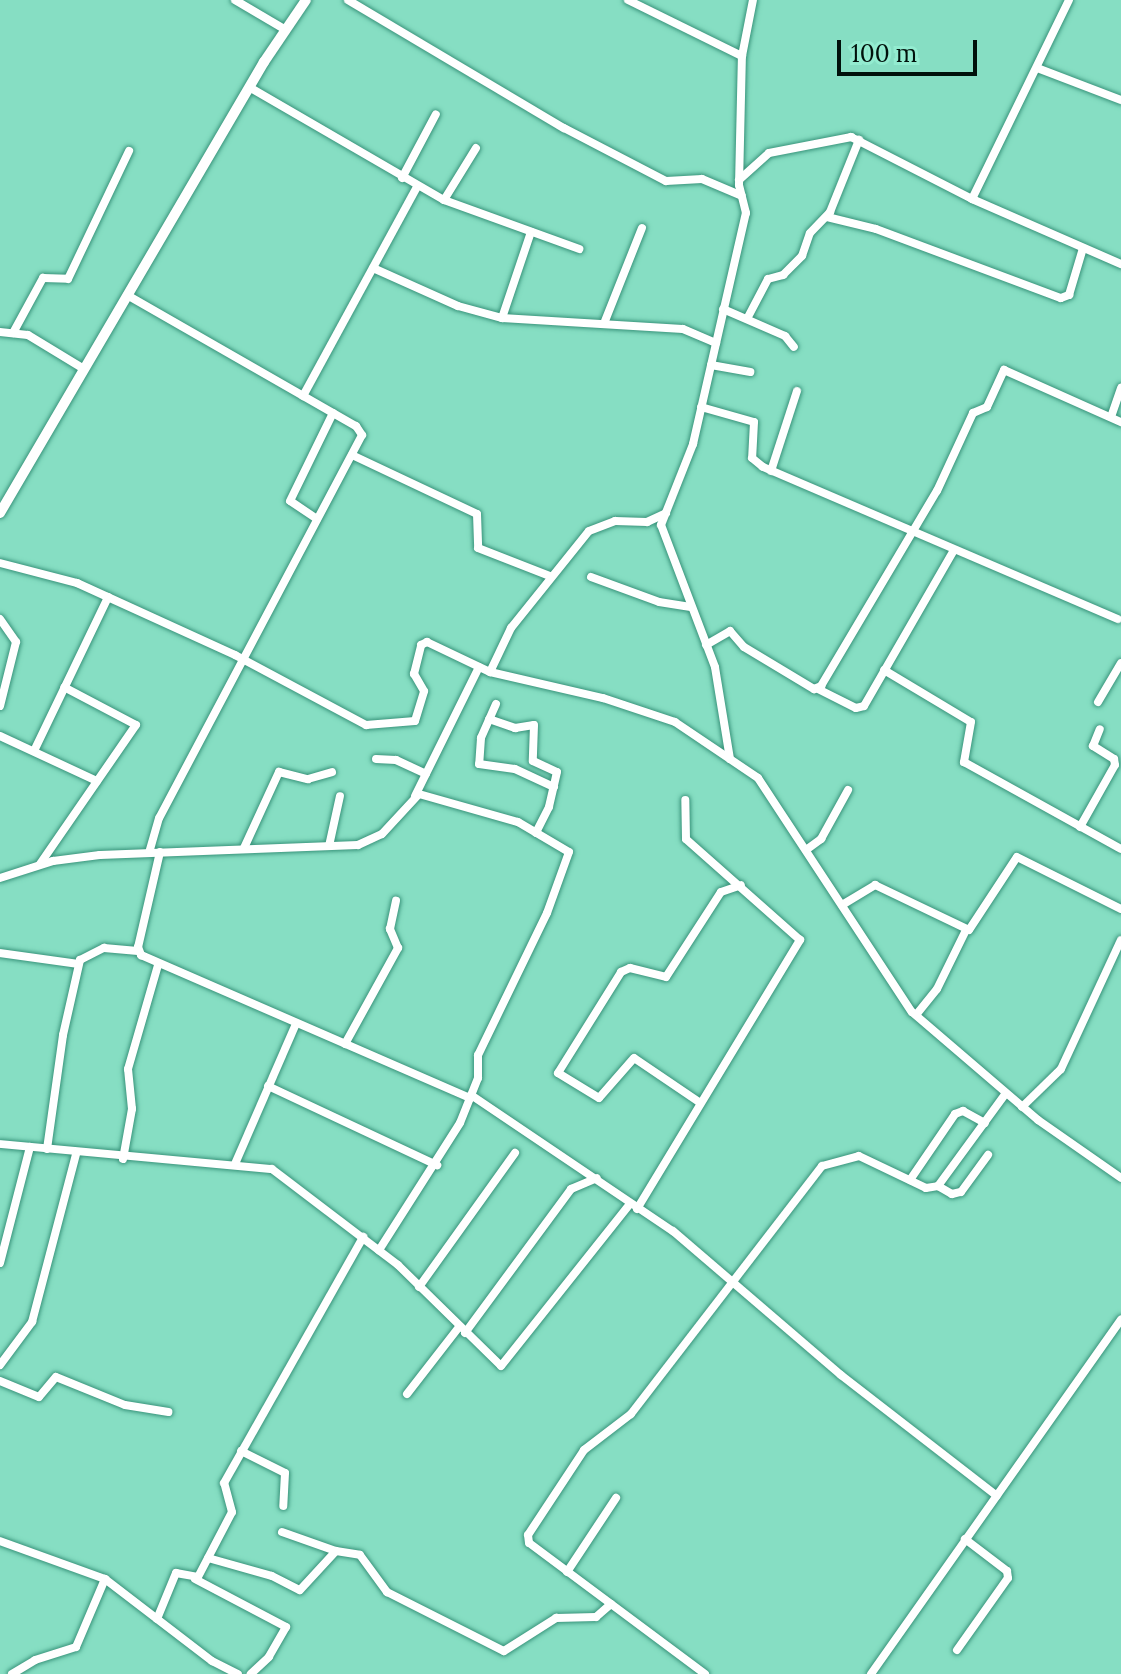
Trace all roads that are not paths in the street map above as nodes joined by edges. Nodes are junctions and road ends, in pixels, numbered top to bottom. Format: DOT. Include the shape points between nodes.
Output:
graph roads {
  1 [pos="235,0"];
  2 [pos="306,0"];
  3 [pos="348,0"];
  4 [pos="628,0"];
  5 [pos="753,0"];
  6 [pos="1056,0"];
  7 [pos="1067,3"];
  8 [pos="286,30"];
  9 [pos="742,56"];
  10 [pos="1037,68"];
  11 [pos="249,87"];
  12 [pos="1120,98"];
  13 [pos="436,114"];
  14 [pos="859,140"];
  15 [pos="476,148"];
  16 [pos="129,151"];
  17 [pos="402,178"];
  18 [pos="739,180"];
  19 [pos="417,187"];
  20 [pos="742,196"];
  21 [pos="972,199"];
  22 [pos="444,200"];
  23 [pos="827,217"];
  24 [pos="642,228"];
  25 [pos="531,232"];
  26 [pos="1083,248"];
  27 [pos="579,249"];
  28 [pos="1121,264"];
  29 [pos="373,268"];
  30 [pos="127,295"];
  31 [pos="723,309"];
  32 [pos="748,317"];
  33 [pos="502,318"];
  34 [pos="605,321"];
  35 [pos="0,332"];
  36 [pos="13,333"];
  37 [pos="716,343"];
  38 [pos="794,347"];
  39 [pos="711,365"];
  40 [pos="84,369"];
  41 [pos="750,372"];
  42 [pos="1121,388"];
  43 [pos="797,391"];
  44 [pos="303,396"];
  45 [pos="701,407"];
  46 [pos="333,413"];
  47 [pos="1111,417"];
  48 [pos="1121,422"];
  49 [pos="352,455"];
  50 [pos="771,471"];
  51 [pos="0,513"];
  52 [pos="666,513"];
  53 [pos="317,519"];
  54 [pos="913,532"];
  55 [pos="954,550"];
  56 [pos="0,563"];
  57 [pos="550,576"];
  58 [pos="591,577"];
  59 [pos="108,597"];
  60 [pos="691,607"];
  61 [pos="1120,617"];
  62 [pos="0,619"];
  63 [pos="706,645"];
  64 [pos="243,659"];
  65 [pos="1121,663"];
  66 [pos="479,667"];
  67 [pos="884,670"];
  68 [pos="490,672"];
  69 [pos="64,687"];
  70 [pos="818,689"];
  71 [pos="1098,702"];
  72 [pos="496,704"];
  73 [pos="0,706"];
  74 [pos="489,719"];
  75 [pos="1100,729"];
  76 [pos="0,736"];
  77 [pos="34,751"];
  78 [pos="376,759"];
  79 [pos="730,759"];
  80 [pos="332,772"];
  81 [pos="426,774"];
  82 [pos="97,781"];
  83 [pos="554,787"];
  84 [pos="848,790"];
  85 [pos="340,796"];
  86 [pos="414,796"];
  87 [pos="685,800"];
  88 [pos="1080,827"];
  89 [pos="536,833"];
  90 [pos="329,846"];
  91 [pos="244,848"];
  92 [pos="1121,849"];
  93 [pos="806,850"];
  94 [pos="160,852"];
  95 [pos="149,853"];
  96 [pos="40,864"];
  97 [pos="0,878"];
  98 [pos="741,885"];
  99 [pos="396,901"];
  100 [pos="842,905"];
  101 [pos="1121,909"];
  102 [pos="966,930"];
  103 [pos="1121,940"];
  104 [pos="138,951"];
  105 [pos="0,953"];
  106 [pos="78,964"];
  107 [pos="158,965"];
  108 [pos="916,1015"];
  109 [pos="296,1024"];
  110 [pos="345,1044"];
  111 [pos="268,1086"];
  112 [pos="1006,1093"];
  113 [pos="470,1097"];
  114 [pos="699,1102"];
  115 [pos="1022,1107"];
  116 [pos="985,1123"];
  117 [pos="0,1144"];
  118 [pos="30,1147"];
  119 [pos="47,1149"];
  120 [pos="515,1153"];
  121 [pos="76,1154"];
  122 [pos="988,1155"];
  123 [pos="123,1159"];
  124 [pos="235,1164"];
  125 [pos="437,1165"];
  126 [pos="597,1178"];
  127 [pos="1121,1178"];
  128 [pos="910,1180"];
  129 [pos="938,1186"];
  130 [pos="633,1206"];
  131 [pos="363,1237"];
  132 [pos="379,1250"];
  133 [pos="0,1263"];
  134 [pos="734,1285"];
  135 [pos="419,1287"];
  136 [pos="1121,1319"];
  137 [pos="462,1330"];
  138 [pos="0,1365"];
  139 [pos="0,1381"];
  140 [pos="407,1394"];
  141 [pos="168,1412"];
  142 [pos="241,1451"];
  143 [pos="997,1496"];
  144 [pos="616,1498"];
  145 [pos="283,1506"];
  146 [pos="282,1532"];
  147 [pos="965,1539"];
  148 [pos="0,1541"];
  149 [pos="336,1551"];
  150 [pos="208,1558"];
  151 [pos="567,1572"];
  152 [pos="105,1579"];
  153 [pos="195,1579"];
  154 [pos="611,1604"];
  155 [pos="157,1619"];
  156 [pos="957,1650"];
  157 [pos="12,1674"];
  158 [pos="238,1674"];
  159 [pos="251,1674"];
  160 [pos="705,1674"];
  161 [pos="871,1674"];
  1 -- 8 [label="street"];
  2 -- 8 [label="street"];
  3 -- 20 [label="street" via="564,128 666,181 702,179"];
  4 -- 9 [label="street"];
  5 -- 9 [label="street"];
  6 -- 7 [label="street"];
  7 -- 10 [label="street"];
  8 -- 11 [label="street"];
  9 -- 18 [label="street"];
  10 -- 12 [label="street"];
  10 -- 21 [label="street"];
  11 -- 17 [label="street"];
  11 -- 30 [label="street"];
  13 -- 17 [label="street"];
  14 -- 18 [label="street" via="846,136 769,153"];
  14 -- 21 [label="street"];
  14 -- 23 [label="street"];
  15 -- 22 [label="street"];
  16 -- 36 [label="street" via="68,279 43,278"];
  17 -- 19 [label="street"];
  18 -- 20 [label="street"];
  19 -- 22 [label="street"];
  19 -- 29 [label="street"];
  20 -- 31 [label="street" via="746,213"];
  21 -- 26 [label="street"];
  22 -- 25 [label="street"];
  23 -- 26 [label="street" via="876,229 1061,298 1069,295"];
  23 -- 32 [label="street" via="810,233 802,256 783,275 768,279"];
  24 -- 34 [label="street"];
  25 -- 27 [label="street"];
  25 -- 33 [label="street"];
  26 -- 28 [label="street"];
  29 -- 33 [label="street" via="458,306"];
  29 -- 44 [label="street"];
  30 -- 40 [label="street"];
  30 -- 44 [label="street"];
  31 -- 32 [label="street"];
  31 -- 37 [label="street"];
  32 -- 38 [label="street" via="785,336"];
  33 -- 34 [label="street"];
  34 -- 37 [label="street" via="683,329"];
  35 -- 36 [label="street"];
  36 -- 40 [label="street" via="28,335"];
  37 -- 39 [label="street"];
  39 -- 41 [label="street"];
  39 -- 45 [label="street"];
  40 -- 51 [label="street"];
  42 -- 47 [label="street"];
  43 -- 50 [label="street"];
  44 -- 46 [label="street"];
  45 -- 50 [label="street" via="754,422 752,458"];
  45 -- 52 [label="street"];
  46 -- 49 [label="street" via="360,430"];
  46 -- 53 [label="street" via="290,496 291,505"];
  47 -- 48 [label="street"];
  47 -- 54 [label="street" via="1004,370 987,407 973,413"];
  49 -- 53 [label="street"];
  49 -- 57 [label="street" via="477,514 478,548"];
  50 -- 54 [label="street"];
  52 -- 57 [label="street" via="647,522 615,521 594,528"];
  52 -- 60 [label="street" via="662,536"];
  53 -- 64 [label="street"];
  54 -- 55 [label="street"];
  54 -- 70 [label="street"];
  55 -- 61 [label="street"];
  55 -- 67 [label="street"];
  56 -- 59 [label="street" via="77,583"];
  57 -- 68 [label="street" via="511,628"];
  58 -- 60 [label="street" via="659,602"];
  59 -- 64 [label="street"];
  59 -- 69 [label="street"];
  60 -- 63 [label="street"];
  62 -- 73 [label="street" via="16,642"];
  63 -- 70 [label="street" via="730,631 744,647"];
  63 -- 79 [label="street" via="715,667"];
  64 -- 66 [label="street" via="366,725 415,721 424,691 414,674 423,642"];
  64 -- 95 [label="street" via="159,818"];
  65 -- 71 [label="street"];
  66 -- 68 [label="street"];
  66 -- 81 [label="street"];
  67 -- 70 [label="street" via="860,708"];
  67 -- 88 [label="street" via="971,722 964,762"];
  68 -- 79 [label="street" via="603,698 675,722"];
  69 -- 77 [label="street"];
  69 -- 82 [label="street" via="136,725"];
  72 -- 74 [label="street"];
  74 -- 83 [label="street" via="515,728 534,725 531,758 557,772"];
  74 -- 83 [label="street" via="478,747 479,764 515,769"];
  75 -- 88 [label="street" via="1093,746 1115,765"];
  76 -- 77 [label="street"];
  77 -- 82 [label="street"];
  78 -- 81 [label="street" via="396,760"];
  79 -- 93 [label="street" via="758,778"];
  80 -- 91 [label="street" via="308,779 279,772"];
  81 -- 86 [label="street"];
  82 -- 96 [label="street"];
  83 -- 89 [label="street"];
  84 -- 93 [label="street" via="821,839"];
  85 -- 90 [label="street"];
  86 -- 89 [label="street" via="518,822"];
  86 -- 90 [label="street" via="371,841"];
  87 -- 98 [label="street" via="686,839"];
  88 -- 92 [label="street"];
  89 -- 113 [label="street" via="569,855 478,1055"];
  90 -- 91 [label="street"];
  91 -- 94 [label="street"];
  93 -- 100 [label="street"];
  94 -- 95 [label="street"];
  94 -- 104 [label="street"];
  95 -- 96 [label="street"];
  96 -- 97 [label="street"];
  98 -- 114 [label="street" via="800,940"];
  98 -- 114 [label="street" via="721,892 666,977 630,968 621,972 558,1073 599,1098 634,1058"];
  99 -- 110 [label="street" via="390,929 398,948"];
  100 -- 102 [label="street" via="875,885"];
  100 -- 108 [label="street"];
  101 -- 102 [label="street" via="1017,857 973,929"];
  102 -- 108 [label="street" via="937,989"];
  103 -- 115 [label="street" via="1061,1069"];
  104 -- 106 [label="street" via="101,949"];
  104 -- 107 [label="street"];
  105 -- 106 [label="street"];
  106 -- 119 [label="street"];
  107 -- 109 [label="street"];
  107 -- 123 [label="street" via="128,1069 132,1109"];
  108 -- 112 [label="street"];
  109 -- 110 [label="street"];
  109 -- 111 [label="street"];
  110 -- 113 [label="street"];
  111 -- 124 [label="street"];
  111 -- 125 [label="street"];
  112 -- 115 [label="street"];
  112 -- 116 [label="street"];
  113 -- 125 [label="street"];
  113 -- 126 [label="street"];
  114 -- 130 [label="street"];
  115 -- 127 [label="street"];
  116 -- 128 [label="street" via="963,1111 955,1114"];
  116 -- 129 [label="street"];
  117 -- 118 [label="street"];
  118 -- 119 [label="street"];
  118 -- 133 [label="street"];
  119 -- 121 [label="street"];
  120 -- 135 [label="street"];
  121 -- 123 [label="street"];
  121 -- 138 [label="street" via="32,1322"];
  122 -- 129 [label="street" via="961,1192 952,1194"];
  123 -- 124 [label="street"];
  124 -- 131 [label="street" via="272,1169"];
  125 -- 132 [label="street"];
  126 -- 130 [label="street"];
  126 -- 137 [label="street" via="571,1189"];
  128 -- 129 [label="street" via="926,1188"];
  128 -- 134 [label="street" via="859,1156 822,1166"];
  130 -- 134 [label="street" via="673,1231"];
  130 -- 137 [label="street" via="505,1365 496,1364"];
  131 -- 132 [label="street"];
  131 -- 142 [label="street"];
  132 -- 135 [label="street"];
  134 -- 143 [label="street"];
  134 -- 151 [label="street" via="631,1414 584,1450 528,1535 529,1543"];
  135 -- 137 [label="street"];
  136 -- 143 [label="street"];
  137 -- 140 [label="street"];
  139 -- 141 [label="street" via="39,1397 56,1377 125,1405"];
  142 -- 145 [label="street" via="285,1473"];
  142 -- 150 [label="street" via="223,1488 232,1512"];
  143 -- 147 [label="street"];
  144 -- 151 [label="street"];
  146 -- 149 [label="street"];
  147 -- 156 [label="street" via="1008,1574"];
  147 -- 161 [label="street"];
  148 -- 152 [label="street"];
  149 -- 150 [label="street" via="300,1590 272,1576"];
  149 -- 154 [label="street" via="364,1558 387,1592 504,1651 556,1618 596,1617"];
  150 -- 153 [label="street"];
  151 -- 154 [label="street"];
  152 -- 155 [label="street"];
  152 -- 157 [label="street" via="76,1647"];
  153 -- 155 [label="street" via="176,1573"];
  153 -- 159 [label="street" via="286,1627 269,1657"];
  154 -- 160 [label="street"];
  155 -- 158 [label="street"];
}
